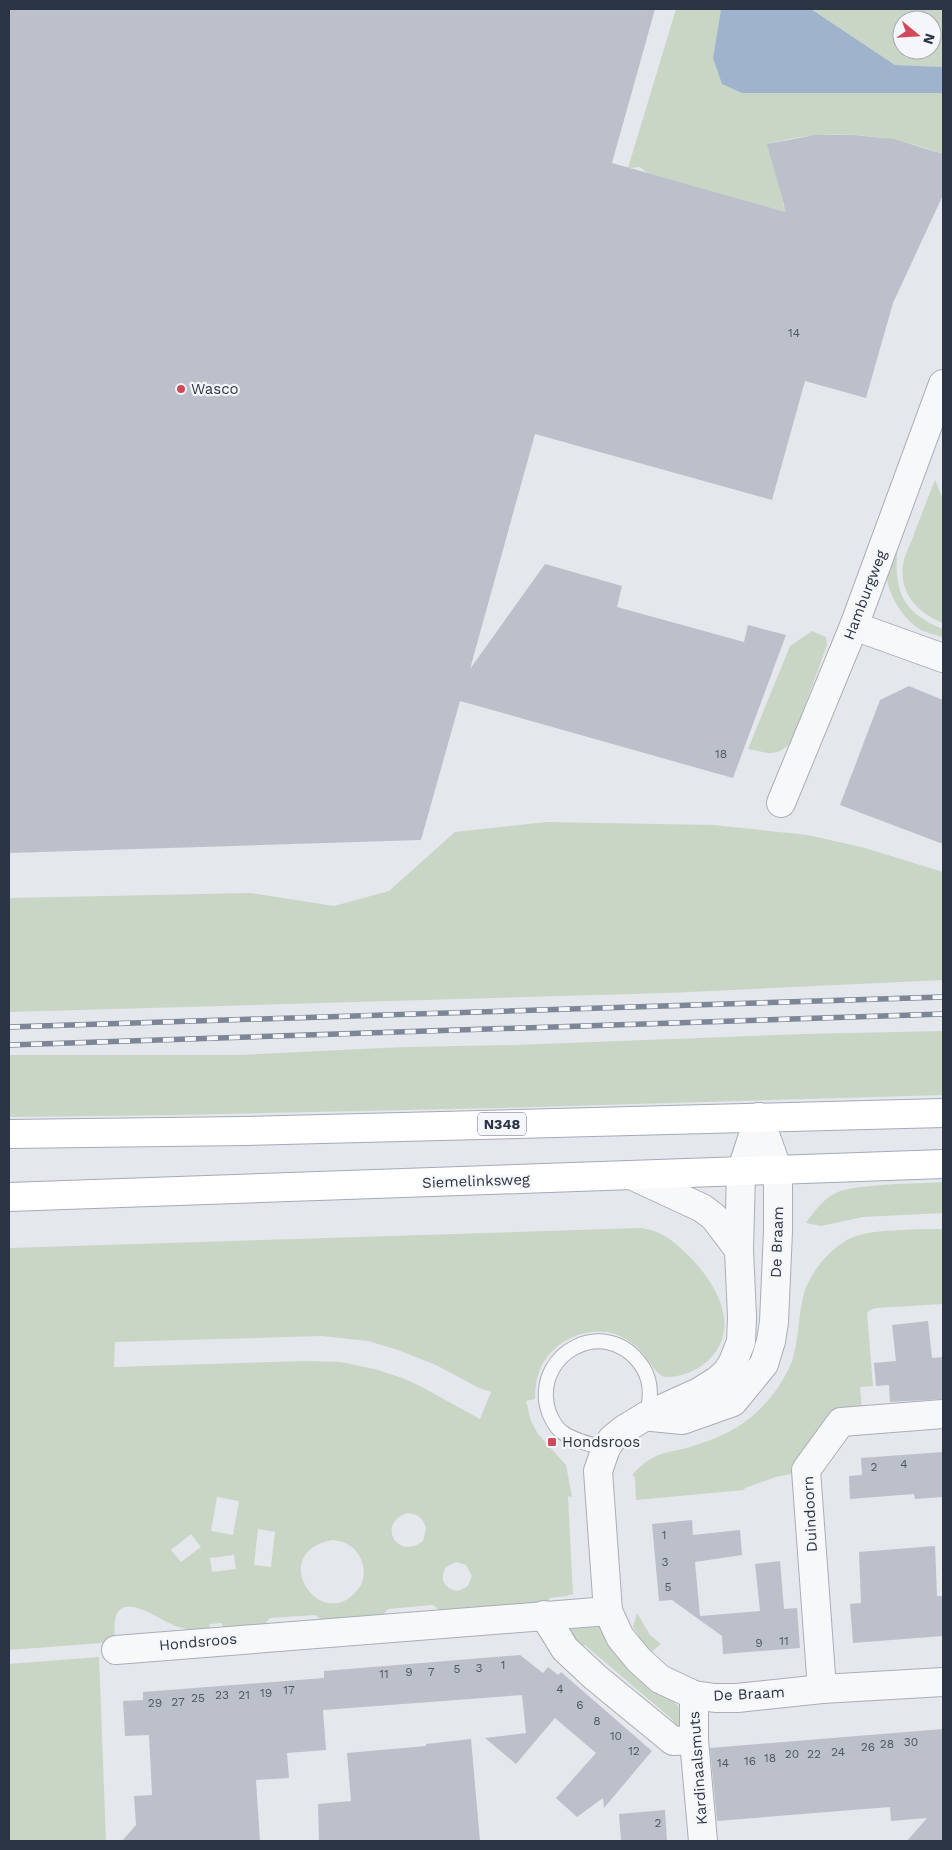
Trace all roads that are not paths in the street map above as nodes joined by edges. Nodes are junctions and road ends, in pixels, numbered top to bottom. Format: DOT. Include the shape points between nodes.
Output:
graph roads {
  1 [pos="943,384"];
  2 [pos="854,626"];
  3 [pos="943,658"];
  4 [pos="781,803"];
  5 [pos="943,1113"];
  6 [pos="759,1117"];
  7 [pos="9,1134"];
  8 [pos="943,1164"];
  9 [pos="778,1170"];
  10 [pos="740,1172"];
  11 [pos="634,1176"];
  12 [pos="9,1197"];
  13 [pos="739,1250"];
  14 [pos="943,1414"];
  15 [pos="646,1416"];
  16 [pos="606,1448"];
  17 [pos="608,1611"];
  18 [pos="544,1614"];
  19 [pos="116,1650"];
  20 [pos="943,1682"];
  21 [pos="822,1689"];
  22 [pos="694,1695"];
  23 [pos="694,1740"];
  24 [pos="703,1841"];
  1 -- 2 [label="street, Hamburgweg"];
  2 -- 3 [label="street"];
  2 -- 4 [label="street, Hamburgweg"];
  5 -- 6 [label="main road, N348"];
  6 -- 7 [label="main road, N348"];
  6 -- 9 [label="street, De Braam"];
  6 -- 10 [label="street, De Braam"];
  8 -- 9 [label="main road, Siemelinksweg"];
  9 -- 10 [label="main road, Siemelinksweg"];
  9 -- 15 [label="street, De Braam" via="774,1322 764,1364 733,1402 682,1420"];
  10 -- 11 [label="main road, Siemelinksweg"];
  10 -- 13 [label="street, De Braam"];
  11 -- 12 [label="main road, Siemelinksweg"];
  11 -- 13 [label="street" via="702,1208 714,1217"];
  13 -- 15 [label="street, De Braam" via="741,1342 733,1362 718,1380 699,1392"];
  14 -- 21 [label="street, Duindoorn" via="841,1422 806,1470"];
  15 -- 16 [label="street, De Braam" via="623,1430"];
  15 -- 16 [label="lane" via="650,1404 648,1378 643,1366 625,1348 607,1342 588,1342 565,1353 556,1362 546,1386 548,1411 562,1432"];
  16 -- 17 [label="street, De Braam" via="598,1471"];
  17 -- 18 [label="street, Hondsroos"];
  17 -- 22 [label="street, De Braam" via="620,1637 639,1660 660,1679"];
  18 -- 19 [label="street, Hondsroos"];
  18 -- 23 [label="street" via="565,1649 595,1677 673,1741"];
  20 -- 21 [label="street, De Braam"];
  21 -- 22 [label="street, De Braam" via="737,1698"];
  22 -- 23 [label="street, Kardinaalsmuts"];
  23 -- 24 [label="street, Kardinaalsmuts"];
}
